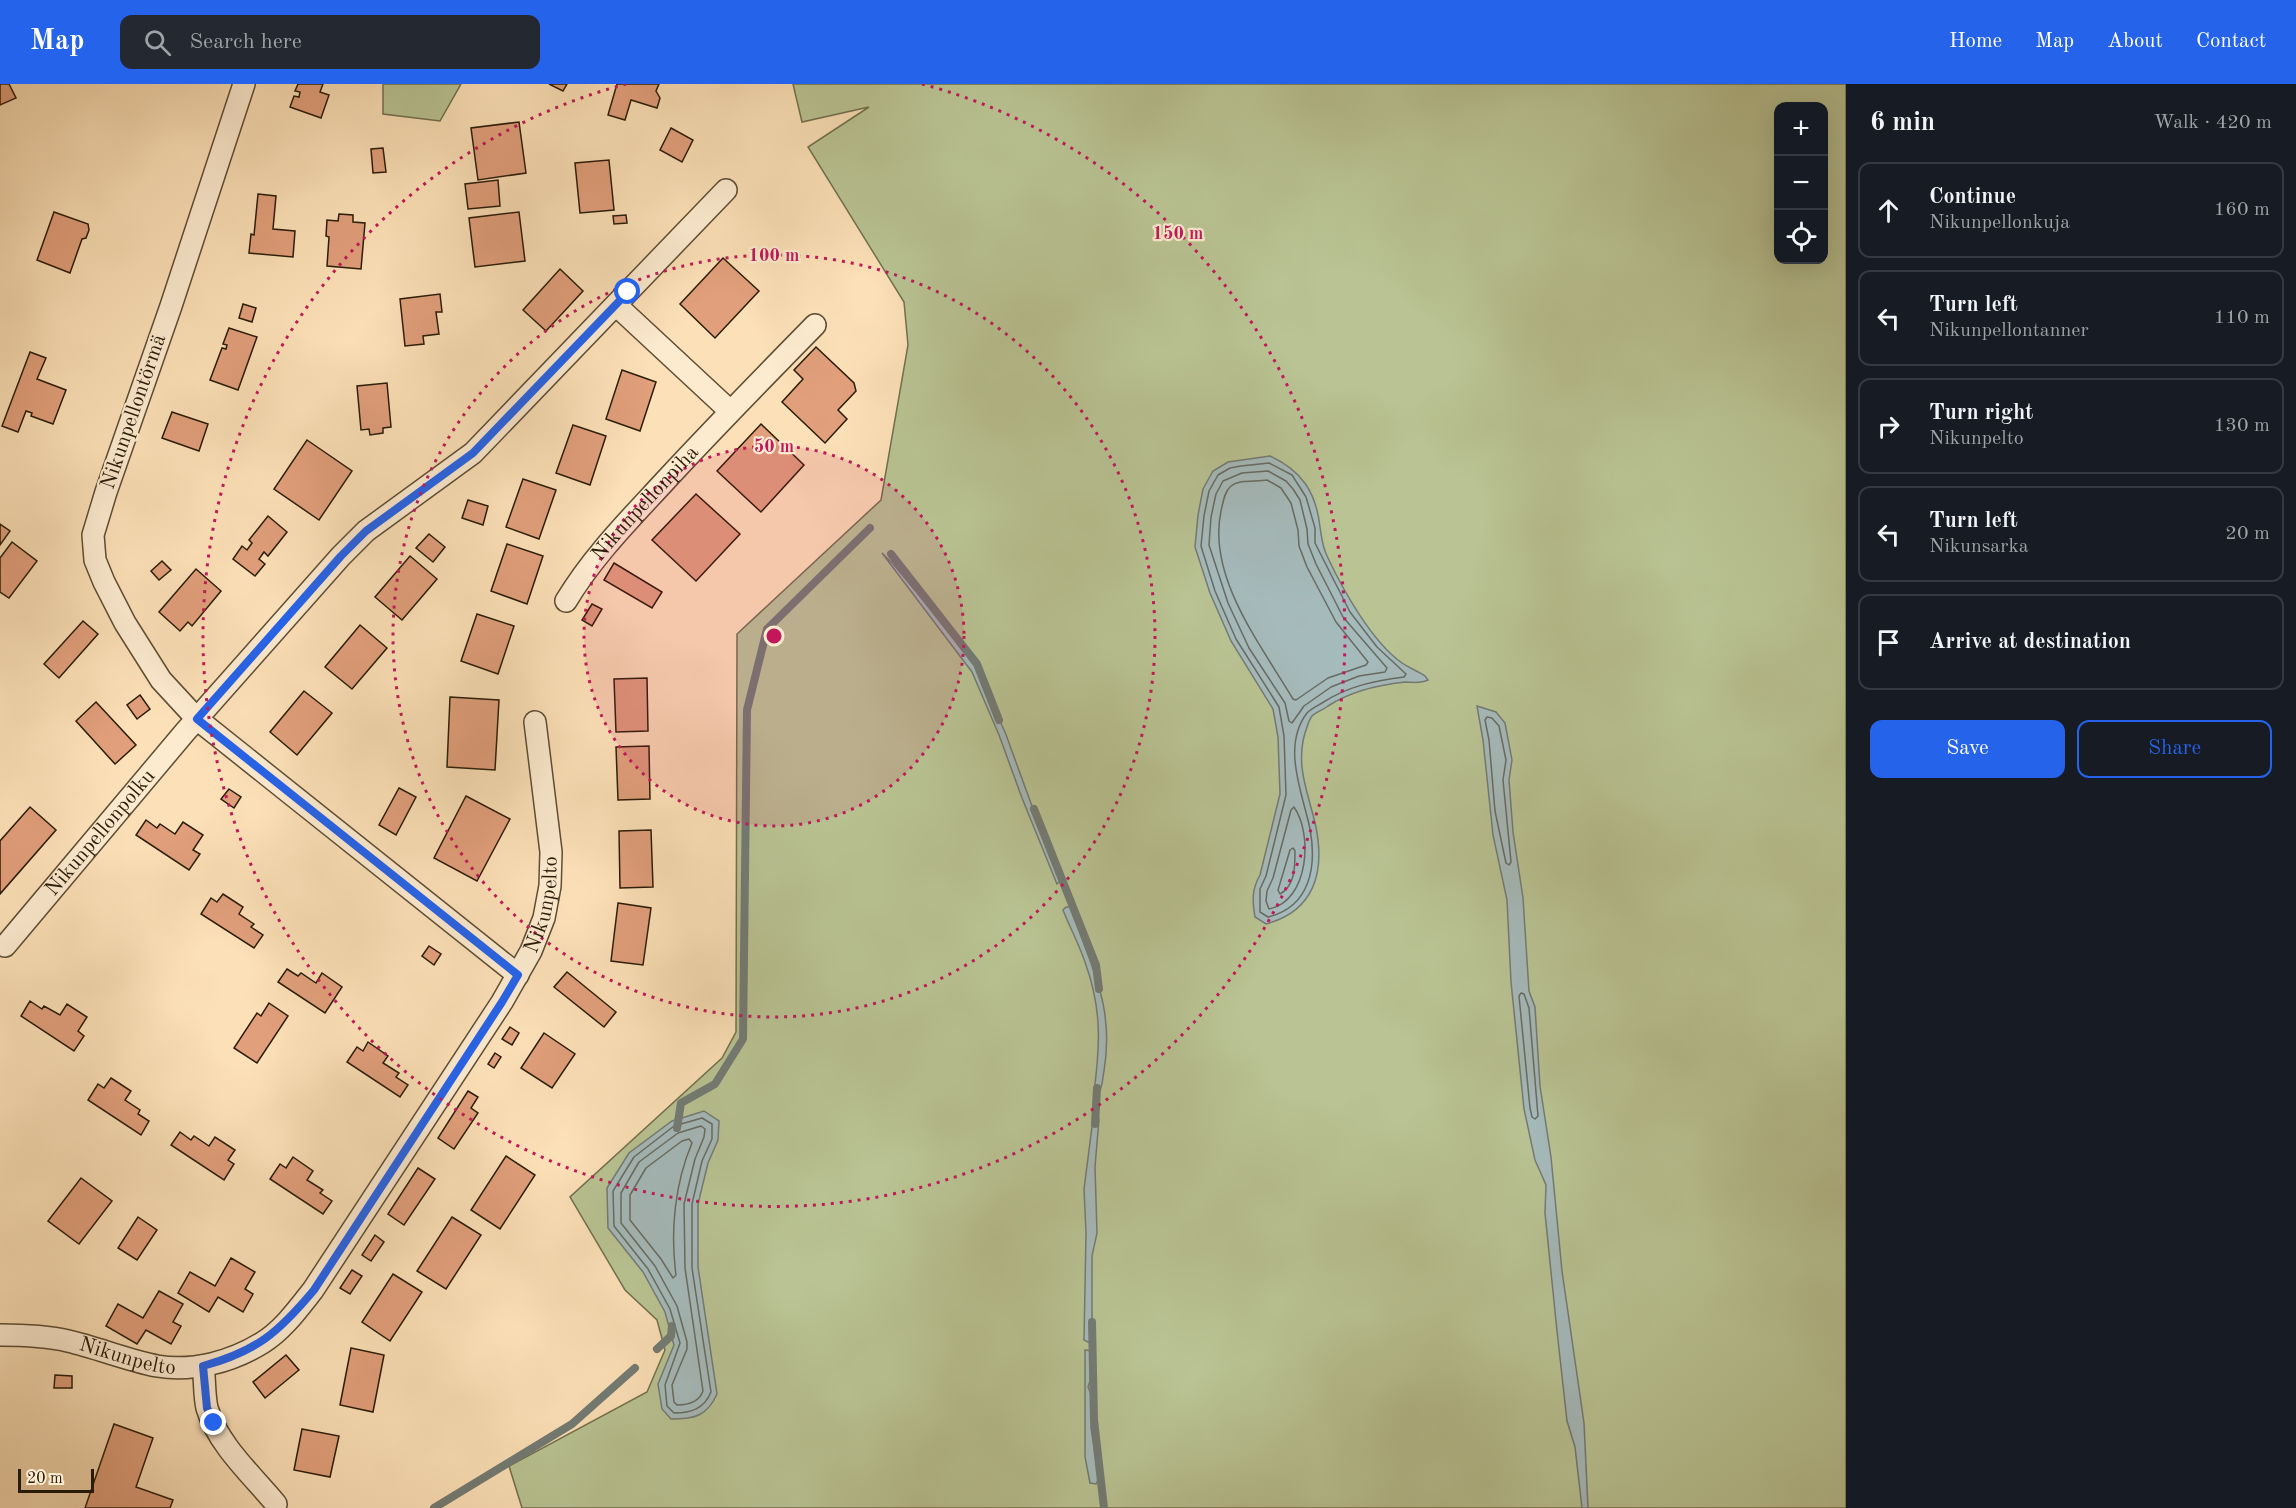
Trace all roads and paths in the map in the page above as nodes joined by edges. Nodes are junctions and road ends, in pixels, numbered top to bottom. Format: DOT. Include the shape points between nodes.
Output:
graph roads {
  1 [pos="244,84"];
  2 [pos="726,190"];
  3 [pos="616,305"];
  4 [pos="815,325"];
  5 [pos="730,411"];
  6 [pos="566,601"];
  7 [pos="197,719"];
  8 [pos="536,722"];
  9 [pos="5,946"];
  10 [pos="518,975"];
  11 [pos="0,1335"];
  12 [pos="203,1366"];
  13 [pos="276,1504"];
  1 -- 7 [label="street, Nikunpellontörmä" via="93,535 95,560 125,623 161,680"];
  2 -- 3 [label="street, Nikunpellonpolku"];
  3 -- 5 [label="street"];
  3 -- 7 [label="street, Nikunpellonpolku" via="473,453 366,531"];
  4 -- 5 [label="street, Nikunpellonpiha"];
  5 -- 6 [label="street, Nikunpellonpiha" via="611,539"];
  7 -- 9 [label="street, Nikunpellonpolku"];
  7 -- 10 [label="street, Nikunpellontörmä"];
  8 -- 10 [label="street, Nikunpelto" via="551,852 550,886 544,918"];
  10 -- 12 [label="street, Nikunpelto" via="314,1290 264,1342 232,1358"];
  11 -- 12 [label="street, Nikunpelto" via="66,1341 156,1366"];
  12 -- 13 [label="street" via="207,1408 214,1423 225,1443"];
}
